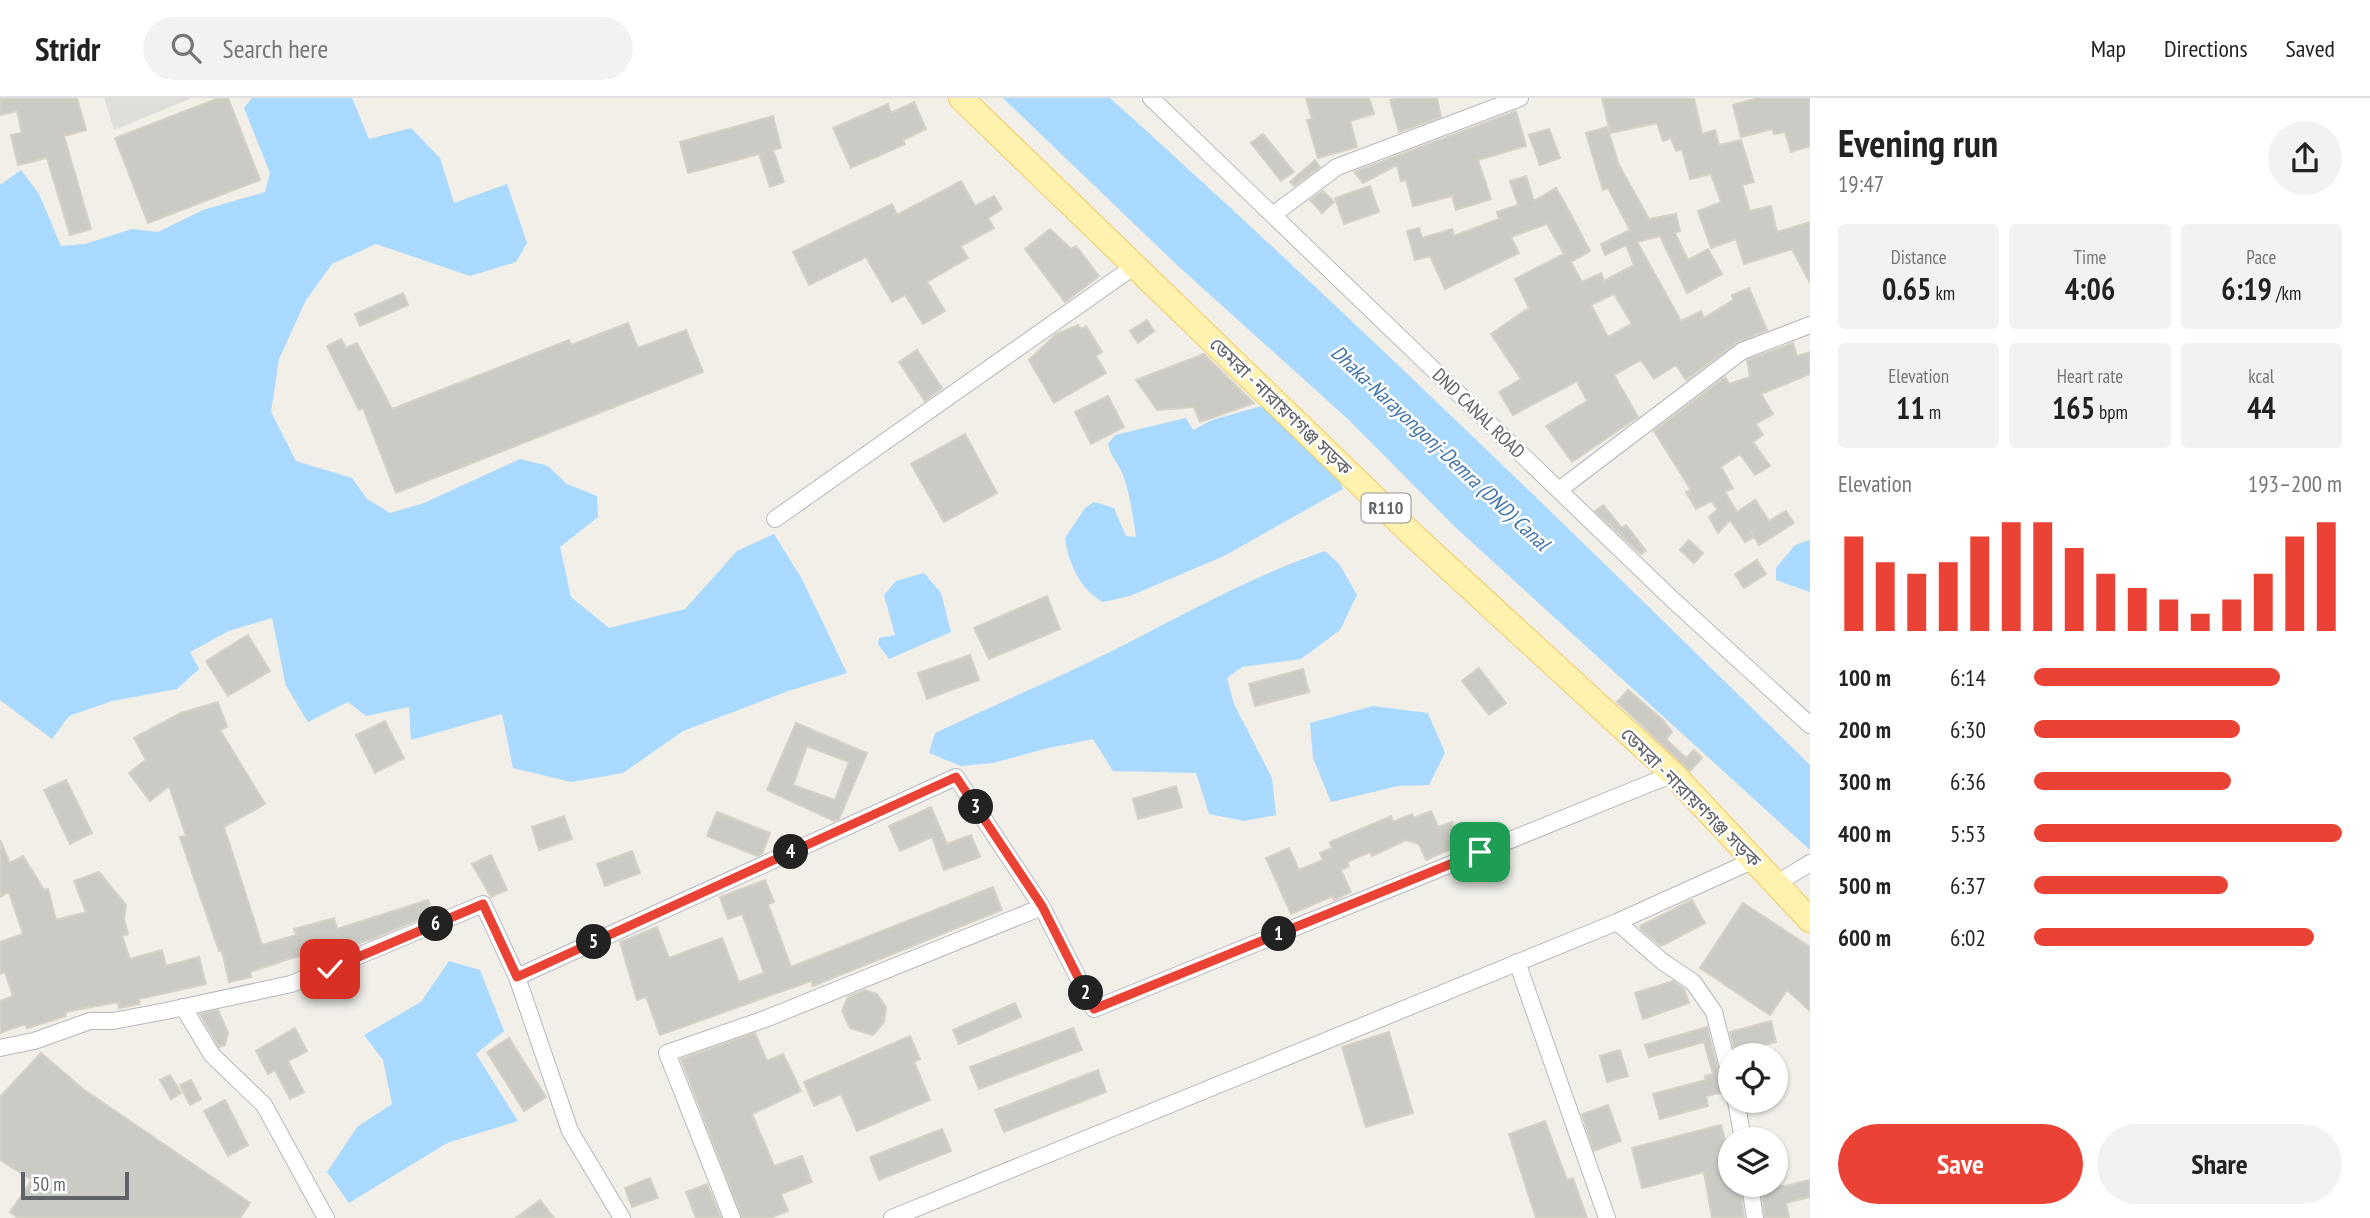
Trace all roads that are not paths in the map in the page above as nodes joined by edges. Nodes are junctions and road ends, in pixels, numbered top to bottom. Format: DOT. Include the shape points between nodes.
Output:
graph roads {
  1 [pos="961,98"];
  2 [pos="1151,98"];
  3 [pos="1520,98"];
  4 [pos="1274,214"];
  5 [pos="1136,265"];
  6 [pos="1810,325"];
  7 [pos="1559,490"];
  8 [pos="775,519"];
  9 [pos="1810,725"];
  10 [pos="1673,774"];
  11 [pos="1754,860"];
  12 [pos="1810,863"];
  13 [pos="1776,884"];
  14 [pos="1042,906"];
  15 [pos="1810,920"];
  16 [pos="1617,922"];
  17 [pos="1517,962"];
  18 [pos="517,977"];
  19 [pos="183,1007"];
  20 [pos="1722,1043"];
  21 [pos="0,1048"];
  22 [pos="1752,1197"];
  23 [pos="326,1218"];
  24 [pos="622,1218"];
  25 [pos="732,1218"];
  26 [pos="892,1218"];
  27 [pos="1607,1218"];
  28 [pos="1755,1218"];
  1 -- 5 [label="main road, ডেমরা - নারায়ণগঞ্জ সড়ক / R110"];
  2 -- 4 [label="street, DND CANAL ROAD"];
  3 -- 4 [label="street" via="1337,167"];
  4 -- 7 [label="street, DND CANAL ROAD"];
  5 -- 8 [label="street"];
  5 -- 10 [label="main road, ডেমরা - নারায়ণগঞ্জ সড়ক / R110" via="1415,537"];
  6 -- 7 [label="street" via="1742,351"];
  7 -- 9 [label="street, DND CANAL ROAD"];
  10 -- 11 [label="main road, ডেমরা - নারায়ণগঞ্জ সড়ক / R110"];
  10 -- 14 [label="street" via="1094,1009"];
  11 -- 13 [label="main road, ডেমরা - নারায়ণগঞ্জ সড়ক / R110"];
  11 -- 16 [label="street"];
  12 -- 13 [label="street"];
  13 -- 15 [label="main road, ডেমরা - নারায়ণগঞ্জ সড়ক / R110"];
  14 -- 18 [label="street" via="956,777"];
  14 -- 25 [label="street" via="765,1019 667,1053"];
  16 -- 17 [label="street"];
  16 -- 20 [label="street" via="1693,982 1714,1012"];
  17 -- 26 [label="street"];
  17 -- 27 [label="street"];
  18 -- 19 [label="street" via="483,904 291,984"];
  18 -- 24 [label="street" via="570,1131"];
  19 -- 21 [label="street" via="90,1021"];
  19 -- 23 [label="street" via="212,1055 264,1105"];
  22 -- 28 [label="street"];
}
